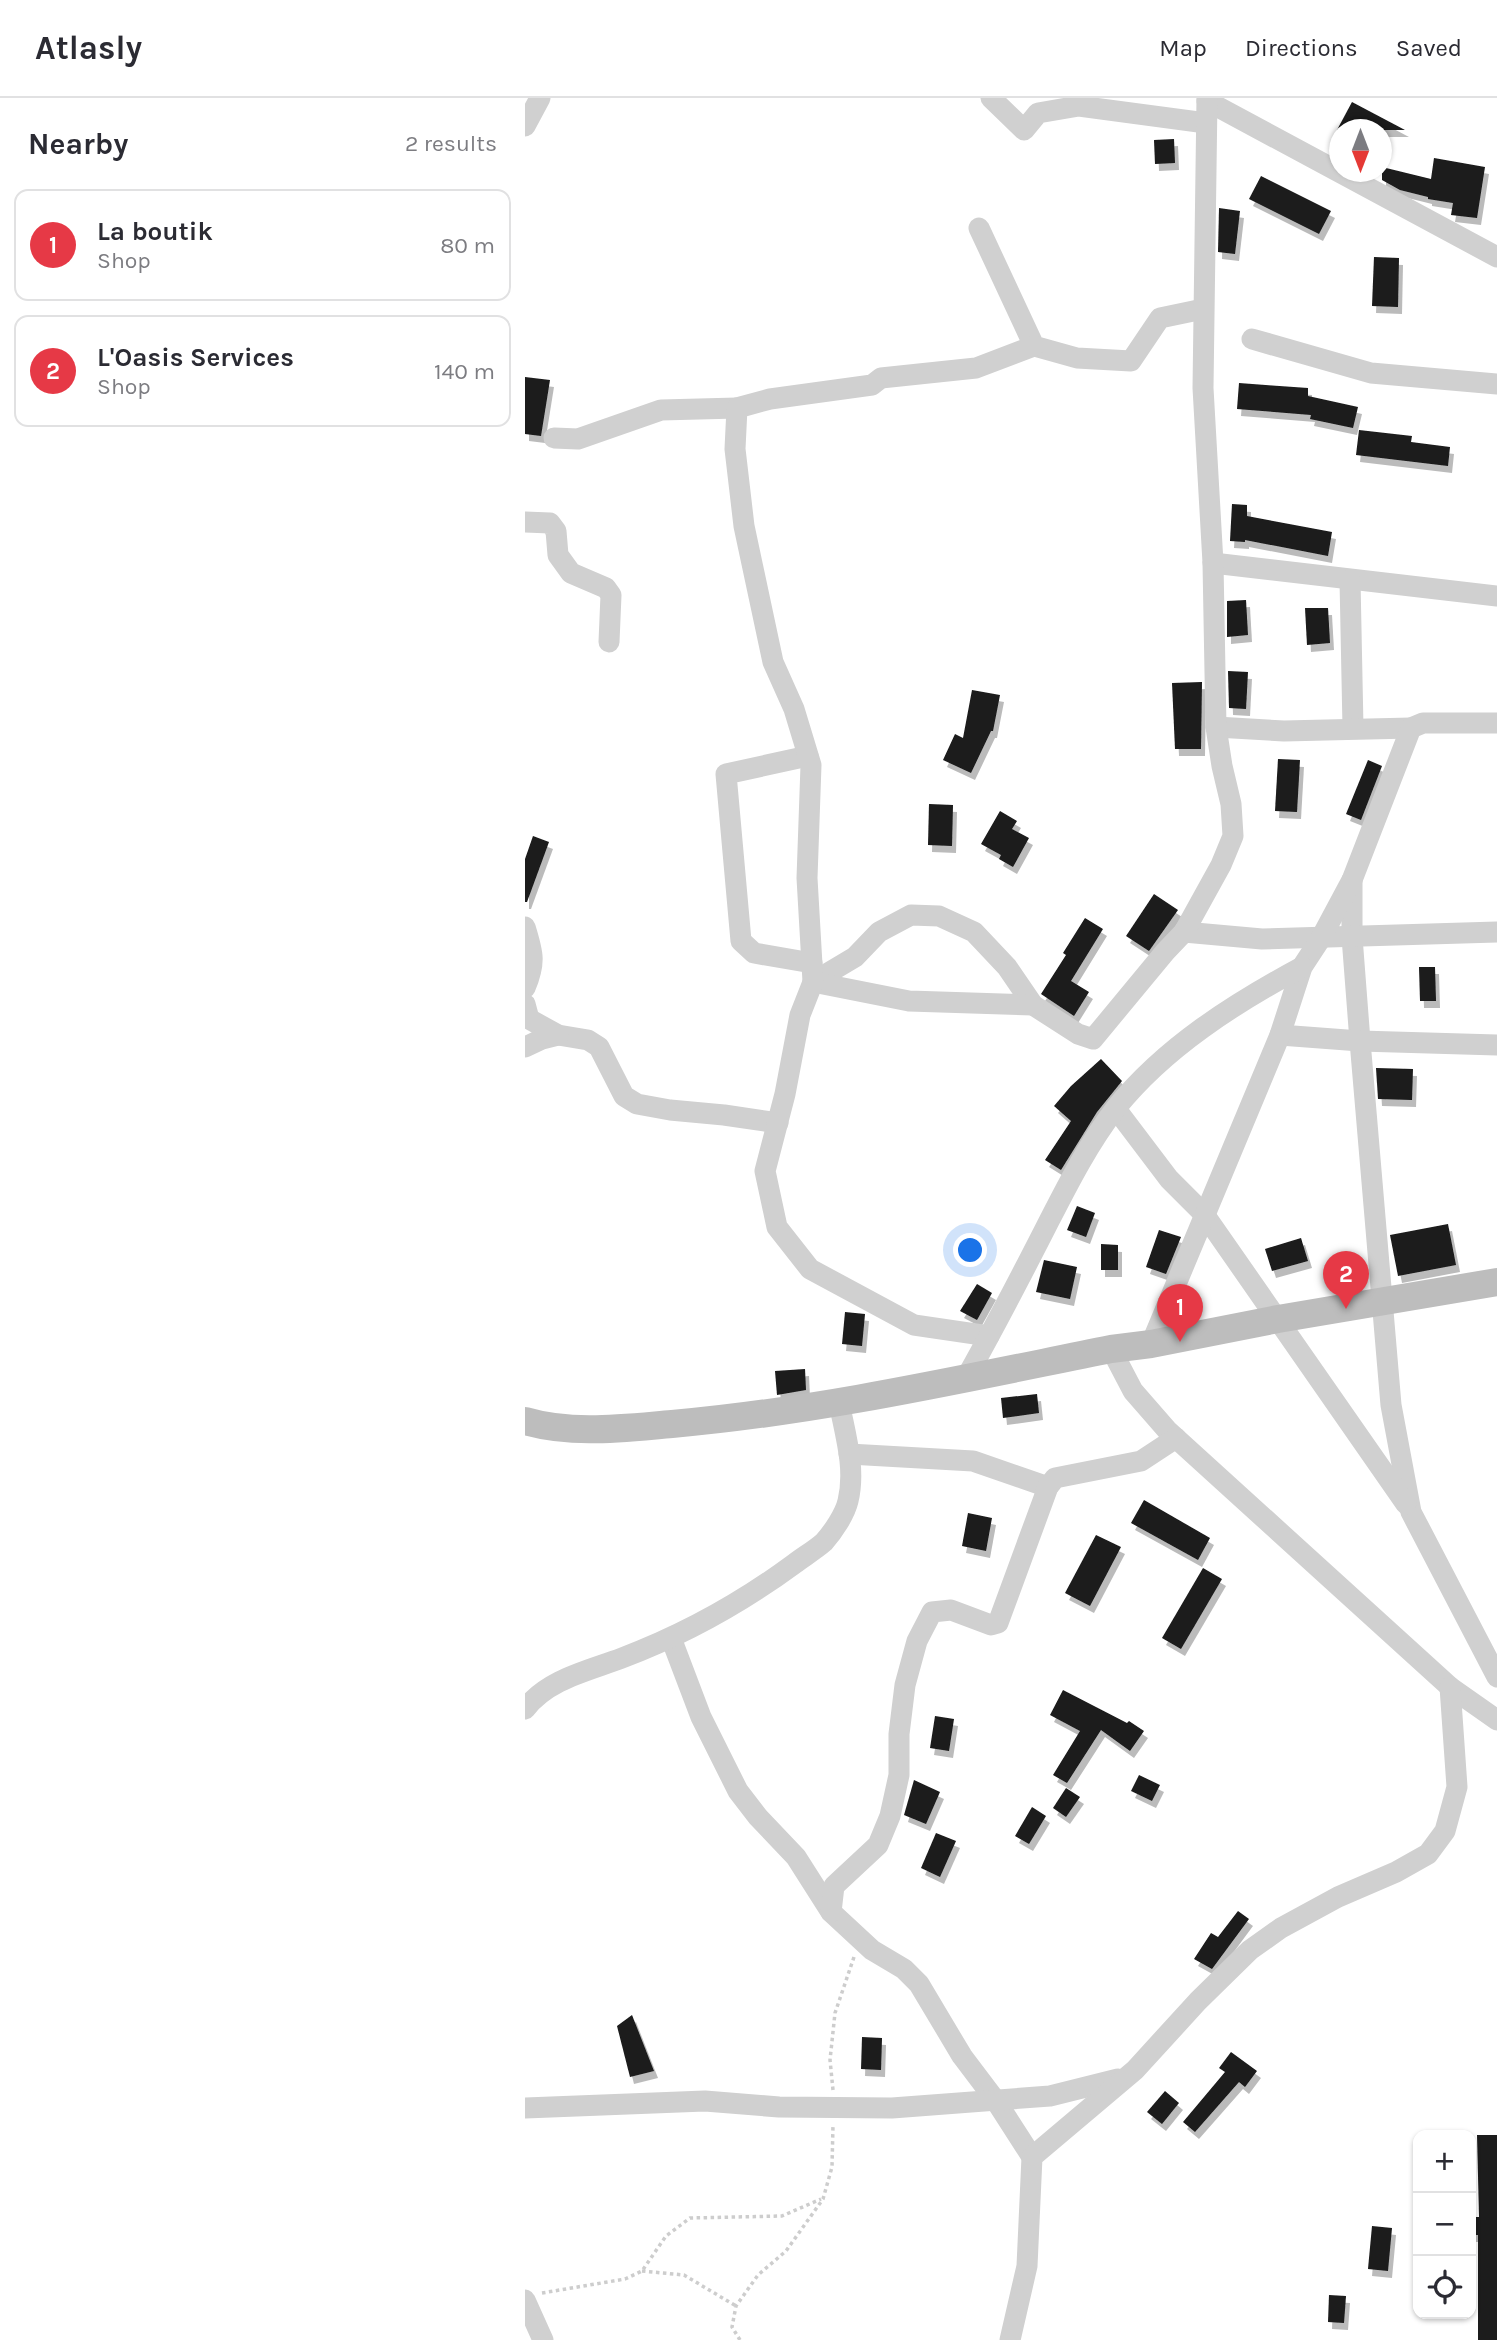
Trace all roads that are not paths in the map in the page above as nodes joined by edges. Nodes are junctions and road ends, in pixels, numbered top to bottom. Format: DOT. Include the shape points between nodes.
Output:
graph roads {
  1 [pos="526,98"];
  2 [pos="540,98"];
  3 [pos="991,98"];
  4 [pos="1207,107"];
  5 [pos="525,110"];
  6 [pos="525,126"];
  7 [pos="979,228"];
  8 [pos="1497,257"];
  9 [pos="1203,309"];
  10 [pos="1252,339"];
  11 [pos="1034,346"];
  12 [pos="1497,384"];
  13 [pos="737,408"];
  14 [pos="554,439"];
  15 [pos="525,522"];
  16 [pos="1213,563"];
  17 [pos="1350,580"];
  18 [pos="1497,596"];
  19 [pos="609,642"];
  20 [pos="1497,723"];
  21 [pos="1216,727"];
  22 [pos="1353,728"];
  23 [pos="1411,728"];
  24 [pos="808,756"];
  25 [pos="1352,880"];
  26 [pos="525,927"];
  27 [pos="1184,932"];
  28 [pos="1497,932"];
  29 [pos="1352,937"];
  30 [pos="1321,938"];
  31 [pos="1302,967"];
  32 [pos="812,972"];
  33 [pos="525,988"];
  34 [pos="525,1004"];
  35 [pos="1033,1005"];
  36 [pos="558,1035"];
  37 [pos="1280,1035"];
  38 [pos="1360,1041"];
  39 [pos="1497,1045"];
  40 [pos="525,1047"];
  41 [pos="1116,1109"];
  42 [pos="778,1123"];
  43 [pos="1204,1214"];
  44 [pos="1497,1282"];
  45 [pos="1382,1301"];
  46 [pos="1278,1319"];
  47 [pos="989,1336"];
  48 [pos="1151,1344"];
  49 [pos="1111,1349"];
  50 [pos="966,1378"];
  51 [pos="839,1402"];
  52 [pos="525,1421"];
  53 [pos="1176,1438"];
  54 [pos="849,1454"];
  55 [pos="1048,1487"];
  56 [pos="1411,1512"];
  57 [pos="671,1638"];
  58 [pos="1497,1678"];
  59 [pos="1450,1687"];
  60 [pos="525,1709"];
  61 [pos="1497,1720"];
  62 [pos="831,1912"];
  63 [pos="1123,2078"];
  64 [pos="996,2101"];
  65 [pos="525,2108"];
  66 [pos="1032,2157"];
  67 [pos="531,2297"];
  68 [pos="543,2340"];
  69 [pos="1010,2340"];
  1 -- 5 [label="street"];
  2 -- 6 [label="street"];
  3 -- 4 [label="street" via="1024,130 1038,113 1079,106"];
  4 -- 8 [label="street"];
  4 -- 9 [label="street"];
  7 -- 11 [label="street"];
  9 -- 11 [label="street" via="1160,318 1131,361 1077,358"];
  9 -- 16 [label="street"];
  10 -- 12 [label="street" via="1371,373"];
  11 -- 13 [label="street" via="976,368 881,377 872,385"];
  13 -- 14 [label="street" via="661,410 578,439"];
  13 -- 24 [label="street" via="735,449 744,526 773,662"];
  15 -- 19 [label="street" via="550,523 556,531 558,555 571,573 606,588 611,595"];
  16 -- 17 [label="street"];
  16 -- 21 [label="street"];
  17 -- 18 [label="street"];
  17 -- 22 [label="street"];
  20 -- 23 [label="street" via="1423,723"];
  21 -- 22 [label="street" via="1284,731"];
  21 -- 27 [label="street" via="1233,836"];
  22 -- 23 [label="street"];
  23 -- 25 [label="street"];
  24 -- 32 [label="street"];
  24 -- 32 [label="street" via="726,774 741,941 754,953"];
  25 -- 29 [label="street"];
  25 -- 30 [label="street"];
  26 -- 33 [label="street" via="533,969"];
  27 -- 30 [label="street" via="1262,939"];
  27 -- 35 [label="street" via="1093,1039"];
  28 -- 29 [label="street"];
  29 -- 30 [label="street"];
  29 -- 38 [label="street"];
  30 -- 31 [label="street"];
  31 -- 37 [label="street"];
  31 -- 41 [label="street" via="1253,993 1179,1047"];
  32 -- 35 [label="street" via="909,1001"];
  32 -- 35 [label="street" via="855,957 879,932 911,915 939,916 974,932"];
  32 -- 42 [label="street"];
  34 -- 36 [label="street" via="529,1019"];
  36 -- 40 [label="street"];
  36 -- 42 [label="street" via="599,1047 624,1096 637,1104"];
  37 -- 38 [label="street"];
  37 -- 43 [label="street"];
  38 -- 39 [label="street"];
  38 -- 45 [label="street"];
  41 -- 43 [label="street" via="1169,1179"];
  41 -- 47 [label="street" via="1078,1164"];
  42 -- 47 [label="street" via="765,1171 777,1227 810,1269 914,1325"];
  43 -- 46 [label="street"];
  43 -- 48 [label="street"];
  44 -- 45 [label="street"];
  45 -- 46 [label="street"];
  45 -- 56 [label="street" via="1391,1405"];
  46 -- 48 [label="street"];
  46 -- 56 [label="street"];
  47 -- 50 [label="street"];
  48 -- 49 [label="street"];
  49 -- 50 [label="street"];
  49 -- 53 [label="street" via="1133,1391"];
  50 -- 51 [label="street"];
  51 -- 52 [label="street" via="612,1429"];
  51 -- 54 [label="street"];
  53 -- 55 [label="street" via="1142,1461 1055,1478"];
  53 -- 59 [label="street"];
  54 -- 55 [label="street" via="973,1461"];
  54 -- 57 [label="street" via="848,1504 824,1542 723,1611"];
  55 -- 62 [label="street" via="998,1623 991,1625 951,1610 932,1612 917,1641 905,1685 899,1775 890,1816 878,1845 834,1886"];
  56 -- 58 [label="street"];
  57 -- 60 [label="street" via="559,1681"];
  57 -- 62 [label="street" via="701,1717 738,1791 796,1857"];
  59 -- 61 [label="street"];
  59 -- 63 [label="street" via="1457,1787 1445,1830 1429,1854 1281,1928 1198,2001"];
  62 -- 64 [label="street" via="871,1950 904,1969 919,1984 961,2056"];
  63 -- 64 [label="street" via="1050,2096"];
  63 -- 66 [label="street"];
  64 -- 65 [label="street" via="892,2108 705,2101"];
  64 -- 66 [label="street"];
  66 -- 69 [label="street" via="1027,2266"];
  67 -- 68 [label="street"];
}
